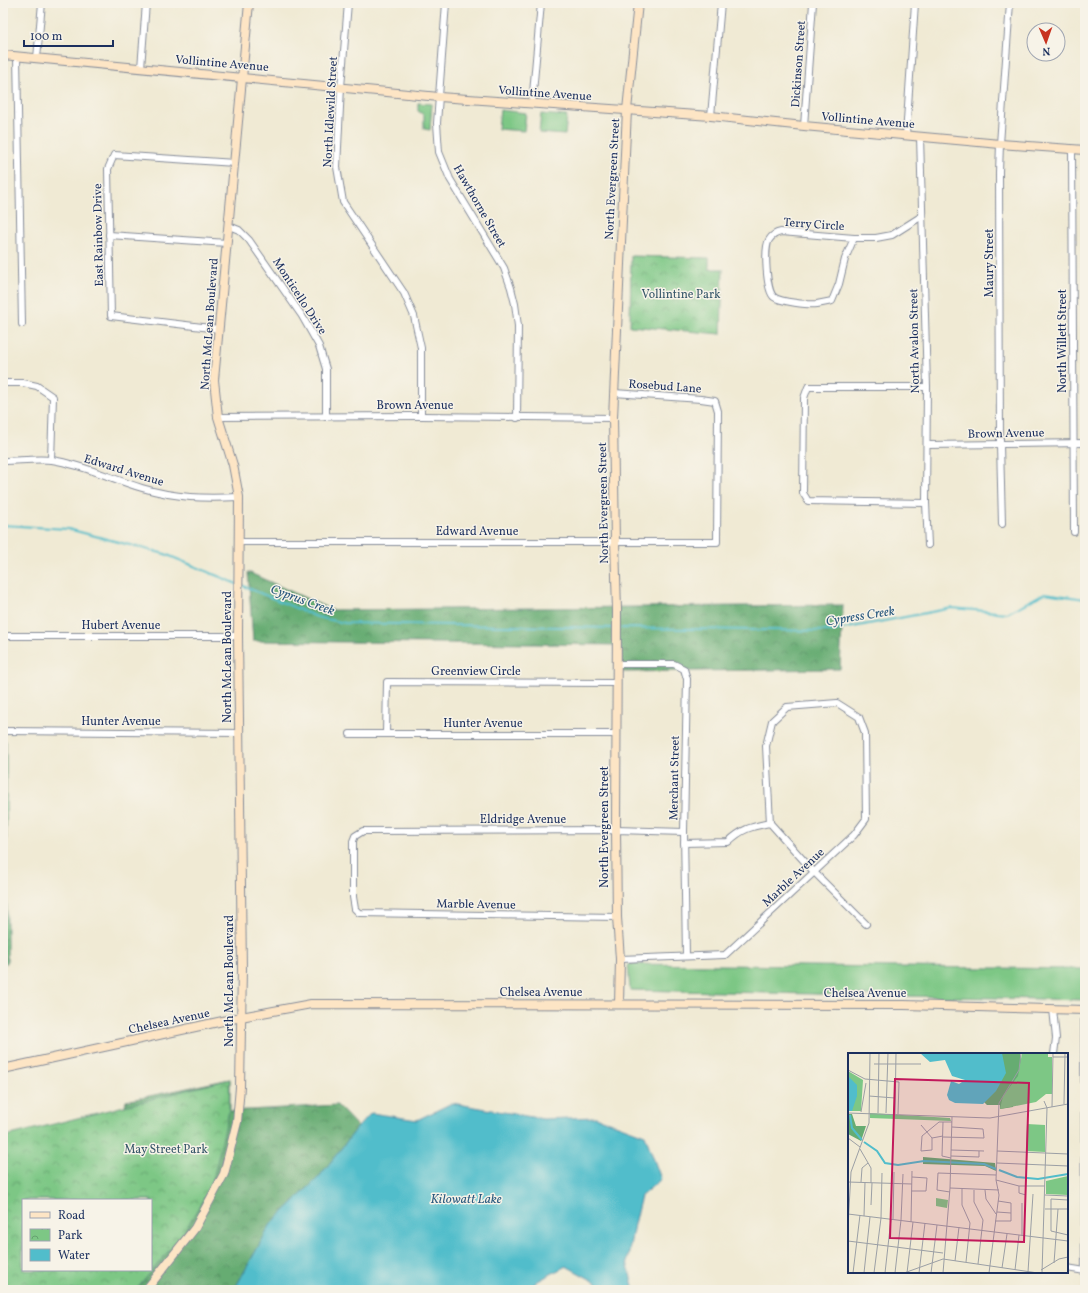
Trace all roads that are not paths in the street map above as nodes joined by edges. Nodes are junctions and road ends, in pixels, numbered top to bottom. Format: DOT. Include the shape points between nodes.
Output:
graph roads {
  1 [pos="42,3"];
  2 [pos="146,3"];
  3 [pos="249,3"];
  4 [pos="348,3"];
  5 [pos="446,3"];
  6 [pos="541,3"];
  7 [pos="638,3"];
  8 [pos="721,3"];
  9 [pos="813,3"];
  10 [pos="915,3"];
  11 [pos="1010,3"];
  12 [pos="3,55"];
  13 [pos="17,56"];
  14 [pos="37,58"];
  15 [pos="141,68"];
  16 [pos="243,77"];
  17 [pos="341,87"];
  18 [pos="439,97"];
  19 [pos="532,104"];
  20 [pos="627,110"];
  21 [pos="711,116"];
  22 [pos="804,126"];
  23 [pos="906,135"];
  24 [pos="920,136"];
  25 [pos="1000,144"];
  26 [pos="1072,150"];
  27 [pos="1085,150"];
  28 [pos="235,163"];
  29 [pos="922,216"];
  30 [pos="229,226"];
  31 [pos="108,236"];
  32 [pos="854,238"];
  33 [pos="227,243"];
  34 [pos="22,324"];
  35 [pos="219,329"];
  36 [pos="3,383"];
  37 [pos="926,387"];
  38 [pos="614,393"];
  39 [pos="421,416"];
  40 [pos="218,417"];
  41 [pos="326,417"];
  42 [pos="517,418"];
  43 [pos="613,418"];
  44 [pos="1073,443"];
  45 [pos="1085,443"];
  46 [pos="1000,444"];
  47 [pos="927,445"];
  48 [pos="51,460"];
  49 [pos="3,461"];
  50 [pos="239,497"];
  51 [pos="926,503"];
  52 [pos="1002,524"];
  53 [pos="1074,532"];
  54 [pos="238,542"];
  55 [pos="615,542"];
  56 [pos="717,542"];
  57 [pos="928,545"];
  58 [pos="3,636"];
  59 [pos="238,636"];
  60 [pos="617,664"];
  61 [pos="616,683"];
  62 [pos="3,731"];
  63 [pos="239,733"];
  64 [pos="350,734"];
  65 [pos="386,734"];
  66 [pos="616,734"];
  67 [pos="770,823"];
  68 [pos="616,830"];
  69 [pos="684,832"];
  70 [pos="684,843"];
  71 [pos="814,872"];
  72 [pos="359,913"];
  73 [pos="617,917"];
  74 [pos="866,924"];
  75 [pos="686,956"];
  76 [pos="620,959"];
  77 [pos="619,1004"];
  78 [pos="1053,1009"];
  79 [pos="1085,1010"];
  80 [pos="241,1017"];
  81 [pos="1054,1053"];
  82 [pos="3,1068"];
  83 [pos="1085,1139"];
  84 [pos="1068,1268"];
  85 [pos="1085,1271"];
  86 [pos="146,1290"];
  87 [pos="1085,1290"];
  1 -- 14 [label="street"];
  2 -- 15 [label="street"];
  3 -- 16 [label="main road, North McLean Boulevard"];
  4 -- 17 [label="street, North Idlewild Street"];
  5 -- 18 [label="street, Hawthorne Street"];
  6 -- 19 [label="street"];
  7 -- 20 [label="main road, North Evergreen Street"];
  8 -- 21 [label="street"];
  9 -- 22 [label="street, Dickinson Street"];
  10 -- 23 [label="street"];
  11 -- 25 [label="street, Maury Street"];
  12 -- 13 [label="main road, Vollintine Avenue"];
  13 -- 14 [label="main road, Vollintine Avenue"];
  13 -- 34 [label="street"];
  14 -- 15 [label="main road, Vollintine Avenue"];
  15 -- 16 [label="main road, Vollintine Avenue"];
  16 -- 17 [label="main road, Vollintine Avenue"];
  16 -- 28 [label="main road, North McLean Boulevard"];
  17 -- 18 [label="main road, Vollintine Avenue"];
  17 -- 39 [label="street, North Idlewild Street" via="337,167 343,202 404,293 414,316 421,348"];
  18 -- 19 [label="main road, Vollintine Avenue"];
  18 -- 42 [label="street, Hawthorne Street" via="438,143 445,169 504,268 515,304 518,326"];
  19 -- 20 [label="main road, Vollintine Avenue"];
  20 -- 21 [label="main road, Vollintine Avenue"];
  20 -- 38 [label="main road, North Evergreen Street"];
  21 -- 22 [label="main road, Vollintine Avenue"];
  22 -- 23 [label="main road, Vollintine Avenue"];
  23 -- 24 [label="main road, Vollintine Avenue"];
  24 -- 25 [label="main road, Vollintine Avenue"];
  24 -- 29 [label="street, North Avalon Street"];
  25 -- 26 [label="main road, Vollintine Avenue"];
  25 -- 46 [label="street, Maury Street"];
  26 -- 27 [label="main road, Vollintine Avenue"];
  26 -- 44 [label="street, North Willett Street"];
  28 -- 30 [label="main road, North McLean Boulevard"];
  28 -- 31 [label="street, East Rainbow Drive" via="114,155 108,168"];
  29 -- 32 [label="street, Terry Circle" via="892,235"];
  29 -- 37 [label="street, North Avalon Street"];
  30 -- 33 [label="main road, North McLean Boulevard"];
  30 -- 41 [label="street, Monticello Drive" via="239,230 249,240 302,316 319,346 326,369"];
  31 -- 33 [label="street"];
  31 -- 35 [label="street, East Rainbow Drive" via="111,316"];
  32 -- 32 [label="street, Terry Circle" via="790,232 774,234 767,248 768,286 771,293 780,300 815,304 832,301"];
  33 -- 35 [label="main road, North McLean Boulevard"];
  35 -- 40 [label="main road, North McLean Boulevard" via="214,380"];
  36 -- 48 [label="street" via="36,386 53,397"];
  37 -- 47 [label="street, North Avalon Street"];
  37 -- 51 [label="street" via="808,387 804,398 803,493 808,501"];
  38 -- 43 [label="main road, North Evergreen Street"];
  38 -- 56 [label="street, Rosebud Lane" via="715,401 718,411"];
  39 -- 41 [label="street, Brown Avenue"];
  39 -- 42 [label="street, Brown Avenue"];
  40 -- 41 [label="street, Brown Avenue"];
  40 -- 50 [label="main road, North McLean Boulevard" via="233,465"];
  42 -- 43 [label="street, Brown Avenue"];
  43 -- 55 [label="main road, North Evergreen Street"];
  44 -- 45 [label="street, Brown Avenue"];
  44 -- 46 [label="street, Brown Avenue"];
  44 -- 53 [label="street, North Willett Street"];
  46 -- 47 [label="street, Brown Avenue"];
  46 -- 52 [label="street, Maury Street"];
  47 -- 51 [label="street, North Avalon Street"];
  48 -- 49 [label="street, Edward Avenue"];
  48 -- 50 [label="street, Edward Avenue" via="97,471 141,488 170,495"];
  50 -- 54 [label="main road, North McLean Boulevard"];
  51 -- 57 [label="street, North Avalon Street"];
  54 -- 55 [label="street, Edward Avenue"];
  54 -- 59 [label="main road, North McLean Boulevard"];
  55 -- 56 [label="street, Edward Avenue"];
  55 -- 60 [label="main road, North Evergreen Street"];
  58 -- 59 [label="street, Hubert Avenue"];
  59 -- 63 [label="main road, North McLean Boulevard"];
  60 -- 61 [label="main road, North Evergreen Street"];
  60 -- 69 [label="street, Merchant Street" via="674,664 684,669 687,679"];
  61 -- 65 [label="street, Greenview Circle" via="387,682"];
  61 -- 66 [label="main road, North Evergreen Street"];
  62 -- 63 [label="street, Hunter Avenue"];
  63 -- 80 [label="main road, North McLean Boulevard"];
  64 -- 65 [label="street, Hunter Avenue"];
  65 -- 66 [label="street, Hunter Avenue"];
  66 -- 68 [label="main road, North Evergreen Street"];
  67 -- 70 [label="street" via="748,828 728,842"];
  67 -- 71 [label="street"];
  67 -- 71 [label="street, Marble Avenue" via="766,746 772,721 787,707 837,703 858,717 865,733 866,819 854,835"];
  68 -- 69 [label="street, Eldridge Avenue"];
  68 -- 72 [label="street, Eldridge Avenue" via="363,831 355,836 353,841 353,897 355,909"];
  68 -- 73 [label="main road, North Evergreen Street"];
  69 -- 70 [label="street, Merchant Street"];
  70 -- 75 [label="street, Merchant Street"];
  71 -- 74 [label="street"];
  71 -- 75 [label="street, Marble Avenue" via="725,955"];
  72 -- 73 [label="street, Marble Avenue"];
  73 -- 76 [label="main road, North Evergreen Street"];
  75 -- 76 [label="street, Marble Avenue"];
  76 -- 77 [label="main road, North Evergreen Street"];
  77 -- 78 [label="main road, Chelsea Avenue" via="904,1005"];
  77 -- 80 [label="main road, Chelsea Avenue" via="311,1004"];
  78 -- 79 [label="main road, Chelsea Avenue"];
  78 -- 81 [label="street" via="1056,1038"];
  79 -- 83 [label="street"];
  80 -- 82 [label="main road, Chelsea Avenue"];
  80 -- 86 [label="main road, North McLean Boulevard" via="237,1122 224,1174 195,1228"];
  83 -- 85 [label="street"];
  84 -- 85 [label="street"];
  85 -- 87 [label="street"];
}
